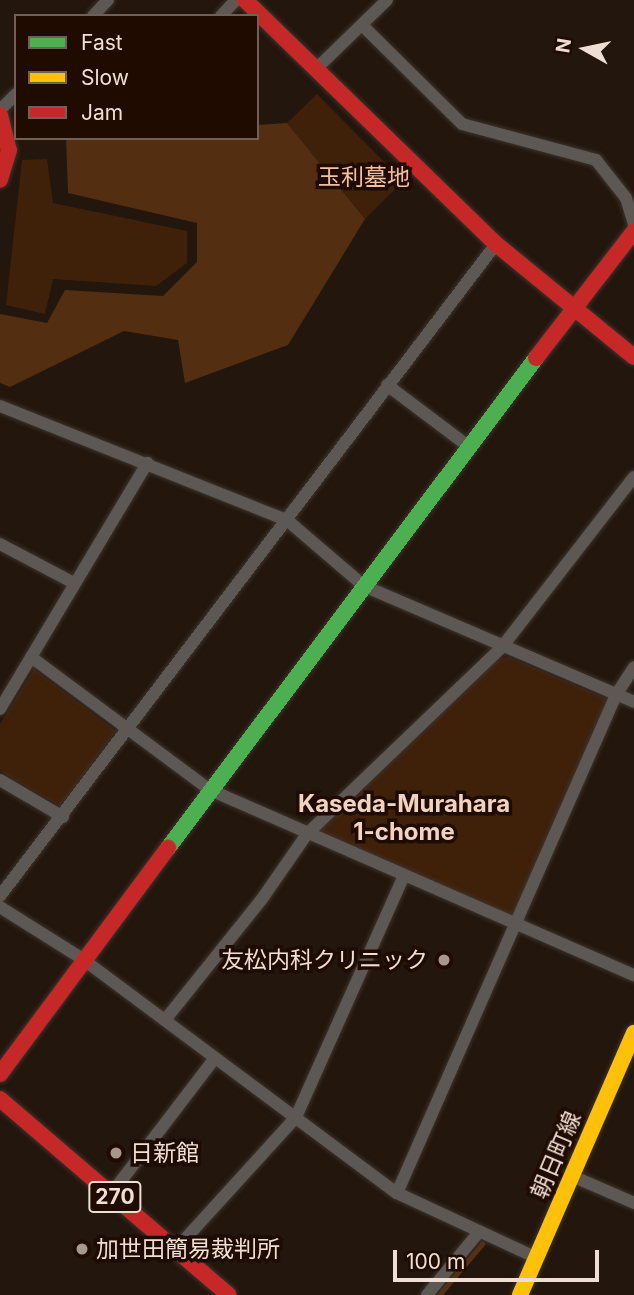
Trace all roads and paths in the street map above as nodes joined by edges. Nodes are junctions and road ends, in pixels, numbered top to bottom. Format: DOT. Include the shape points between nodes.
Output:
graph roads {
  1 [pos="108,0"];
  2 [pos="236,0"];
  3 [pos="245,0"];
  4 [pos="387,0"];
  5 [pos="95,14"];
  6 [pos="223,14"];
  7 [pos="363,26"];
  8 [pos="316,69"];
  9 [pos="14,96"];
  10 [pos="0,113"];
  11 [pos="0,180"];
  12 [pos="634,225"];
  13 [pos="634,231"];
  14 [pos="496,244"];
  15 [pos="573,309"];
  16 [pos="634,357"];
  17 [pos="387,385"];
  18 [pos="0,406"];
  19 [pos="468,446"];
  20 [pos="147,463"];
  21 [pos="634,477"];
  22 [pos="287,520"];
  23 [pos="0,544"];
  24 [pos="74,583"];
  25 [pos="364,586"];
  26 [pos="502,647"];
  27 [pos="31,657"];
  28 [pos="634,667"];
  29 [pos="616,695"];
  30 [pos="634,702"];
  31 [pos="0,709"];
  32 [pos="129,730"];
  33 [pos="0,780"];
  34 [pos="210,790"];
  35 [pos="63,817"];
  36 [pos="307,834"];
  37 [pos="404,875"];
  38 [pos="0,896"];
  39 [pos="0,906"];
  40 [pos="516,922"];
  41 [pos="84,960"];
  42 [pos="634,975"];
  43 [pos="165,1020"];
  44 [pos="634,1033"];
  45 [pos="215,1058"];
  46 [pos="0,1074"];
  47 [pos="0,1099"];
  48 [pos="296,1117"];
  49 [pos="572,1176"];
  50 [pos="397,1193"];
  51 [pos="111,1194"];
  52 [pos="634,1203"];
  53 [pos="479,1232"];
  54 [pos="176,1249"];
  55 [pos="537,1258"];
  56 [pos="229,1295"];
  57 [pos="427,1295"];
  58 [pos="520,1295"];
  1 -- 5 [label="street"];
  2 -- 6 [label="street"];
  3 -- 8 [label="main road"];
  4 -- 7 [label="street"];
  7 -- 8 [label="street"];
  7 -- 12 [label="street" via="462,124 597,160 626,198"];
  8 -- 14 [label="main road"];
  9 -- 10 [label="street"];
  10 -- 11 [label="main road" via="9,150"];
  13 -- 15 [label="main road"];
  14 -- 15 [label="main road"];
  14 -- 17 [label="street"];
  15 -- 16 [label="main road"];
  15 -- 19 [label="main road"];
  17 -- 19 [label="street"];
  17 -- 22 [label="street"];
  18 -- 20 [label="street"];
  19 -- 25 [label="main road"];
  20 -- 22 [label="street"];
  20 -- 24 [label="street"];
  21 -- 26 [label="street"];
  22 -- 25 [label="street"];
  22 -- 32 [label="street"];
  23 -- 24 [label="street"];
  24 -- 27 [label="street"];
  25 -- 26 [label="street"];
  25 -- 34 [label="main road"];
  26 -- 29 [label="street"];
  26 -- 36 [label="street"];
  27 -- 31 [label="street"];
  27 -- 32 [label="street"];
  28 -- 29 [label="street"];
  29 -- 30 [label="street"];
  29 -- 40 [label="street"];
  32 -- 34 [label="street"];
  32 -- 35 [label="street"];
  33 -- 35 [label="street"];
  34 -- 36 [label="street"];
  34 -- 41 [label="main road"];
  35 -- 38 [label="street"];
  36 -- 37 [label="street"];
  36 -- 43 [label="street" via="262,899"];
  37 -- 40 [label="street"];
  37 -- 48 [label="street"];
  39 -- 41 [label="street"];
  40 -- 42 [label="street"];
  40 -- 50 [label="street"];
  41 -- 43 [label="street"];
  41 -- 46 [label="main road"];
  43 -- 45 [label="street"];
  44 -- 49 [label="main road, 朝日町線"];
  45 -- 48 [label="street"];
  45 -- 51 [label="street"];
  47 -- 51 [label="main road, 270"];
  48 -- 50 [label="street"];
  48 -- 54 [label="street"];
  49 -- 52 [label="street"];
  49 -- 55 [label="main road, 朝日町線"];
  50 -- 53 [label="street"];
  51 -- 54 [label="main road, 270"];
  53 -- 55 [label="street"];
  53 -- 57 [label="street"];
  54 -- 56 [label="main road, 270"];
  55 -- 58 [label="main road, 朝日町線"];
}
